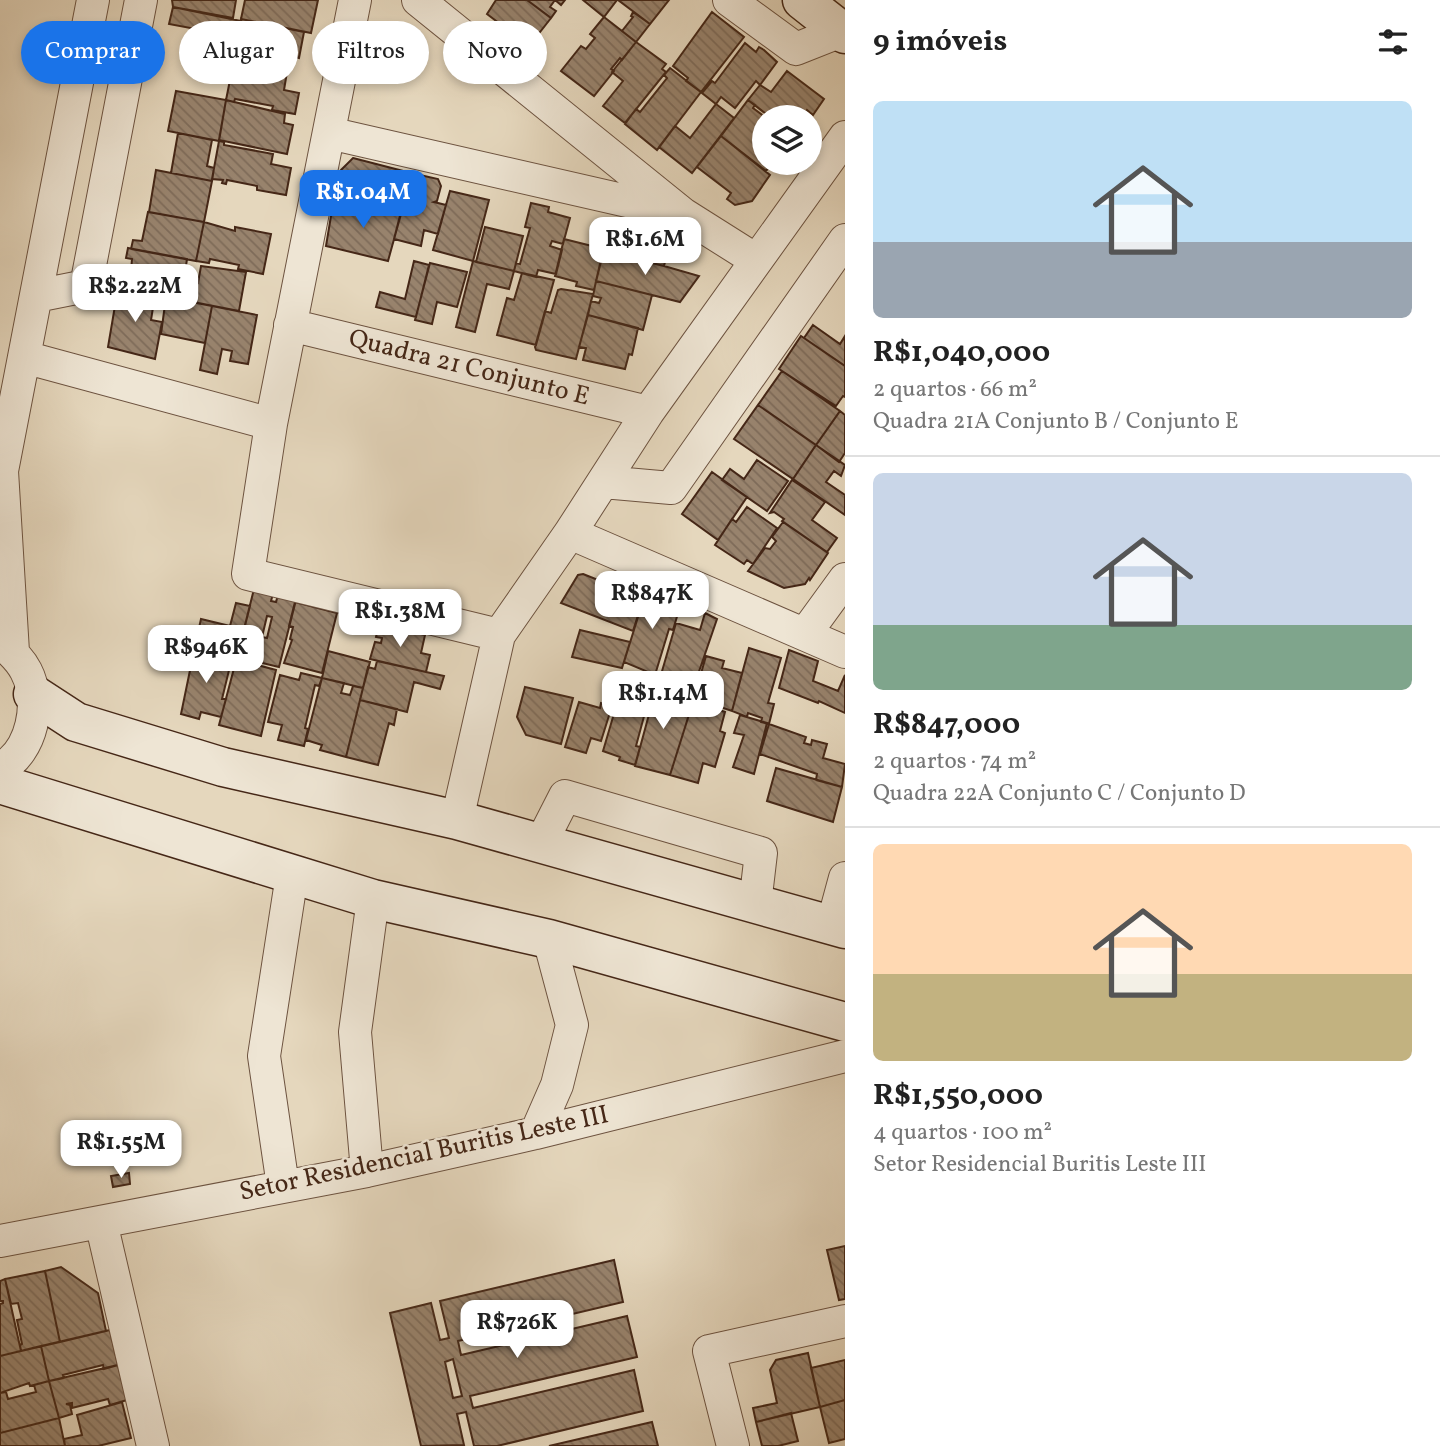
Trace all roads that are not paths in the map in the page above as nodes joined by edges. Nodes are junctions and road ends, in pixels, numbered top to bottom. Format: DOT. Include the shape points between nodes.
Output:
graph roads {
  1 [pos="93,0"];
  2 [pos="141,0"];
  3 [pos="355,0"];
  4 [pos="729,0"];
  5 [pos="802,0"];
  6 [pos="423,1"];
  7 [pos="843,32"];
  8 [pos="329,133"];
  9 [pos="844,141"];
  10 [pos="683,214"];
  11 [pos="845,240"];
  12 [pos="756,260"];
  13 [pos="36,296"];
  14 [pos="290,325"];
  15 [pos="24,358"];
  16 [pos="648,412"];
  17 [pos="271,424"];
  18 [pos="1,473"];
  19 [pos="603,482"];
  20 [pos="570,533"];
  21 [pos="845,579"];
  22 [pos="805,634"];
  23 [pos="499,635"];
  24 [pos="6,647"];
  25 [pos="845,652"];
  26 [pos="33,694"];
  27 [pos="0,769"];
  28 [pos="0,784"];
  29 [pos="457,820"];
  30 [pos="541,844"];
  31 [pos="292,875"];
  32 [pos="845,878"];
  33 [pos="373,898"];
  34 [pos="755,904"];
  35 [pos="838,927"];
  36 [pos="549,939"];
  37 [pos="845,1022"];
  38 [pos="845,1055"];
  39 [pos="536,1133"];
  40 [pos="367,1171"];
  41 [pos="283,1186"];
  42 [pos="101,1222"];
  43 [pos="0,1241"];
  44 [pos="845,1321"];
  45 [pos="152,1446"];
  46 [pos="733,1446"];
  1 -- 13 [label="street"];
  2 -- 13 [label="street" via="86,286"];
  3 -- 8 [label="street"];
  4 -- 7 [label="street" via="796,50"];
  5 -- 7 [label="street"];
  6 -- 10 [label="street"];
  8 -- 10 [label="street"];
  8 -- 14 [label="street"];
  9 -- 12 [label="street"];
  10 -- 12 [label="street"];
  11 -- 19 [label="street" via="671,488"];
  12 -- 16 [label="street"];
  13 -- 15 [label="street"];
  14 -- 16 [label="street, Quadra 21 Conjunto E"];
  14 -- 17 [label="street"];
  15 -- 17 [label="street"];
  15 -- 18 [label="street"];
  16 -- 19 [label="street"];
  17 -- 23 [label="street" via="248,574"];
  18 -- 24 [label="street"];
  19 -- 20 [label="street"];
  20 -- 22 [label="street"];
  20 -- 23 [label="street"];
  21 -- 22 [label="street"];
  22 -- 25 [label="street"];
  23 -- 29 [label="street"];
  24 -- 26 [label="street" via="26,671"];
  26 -- 27 [label="street" via="33,721 23,746"];
  26 -- 29 [label="street" via="76,722 223,767"];
  28 -- 31 [label="street"];
  29 -- 30 [label="street"];
  30 -- 34 [label="street"];
  30 -- 34 [label="street" via="565,796 761,853"];
  31 -- 33 [label="street"];
  31 -- 41 [label="street" via="264,1056"];
  32 -- 35 [label="street"];
  33 -- 36 [label="street"];
  33 -- 40 [label="street" via="355,1032"];
  34 -- 35 [label="street"];
  36 -- 37 [label="street"];
  36 -- 39 [label="street" via="572,1025 557,1085"];
  38 -- 39 [label="street, Setor Residencial Buritis Leste III"];
  39 -- 40 [label="street, Setor Residencial Buritis Leste III"];
  40 -- 41 [label="street, Setor Residencial Buritis Leste III"];
  41 -- 42 [label="street, Setor Residencial Buritis Leste III"];
  42 -- 43 [label="street, Setor Residencial Buritis Leste III"];
  42 -- 45 [label="street"];
  44 -- 46 [label="street" via="709,1351"];
}
